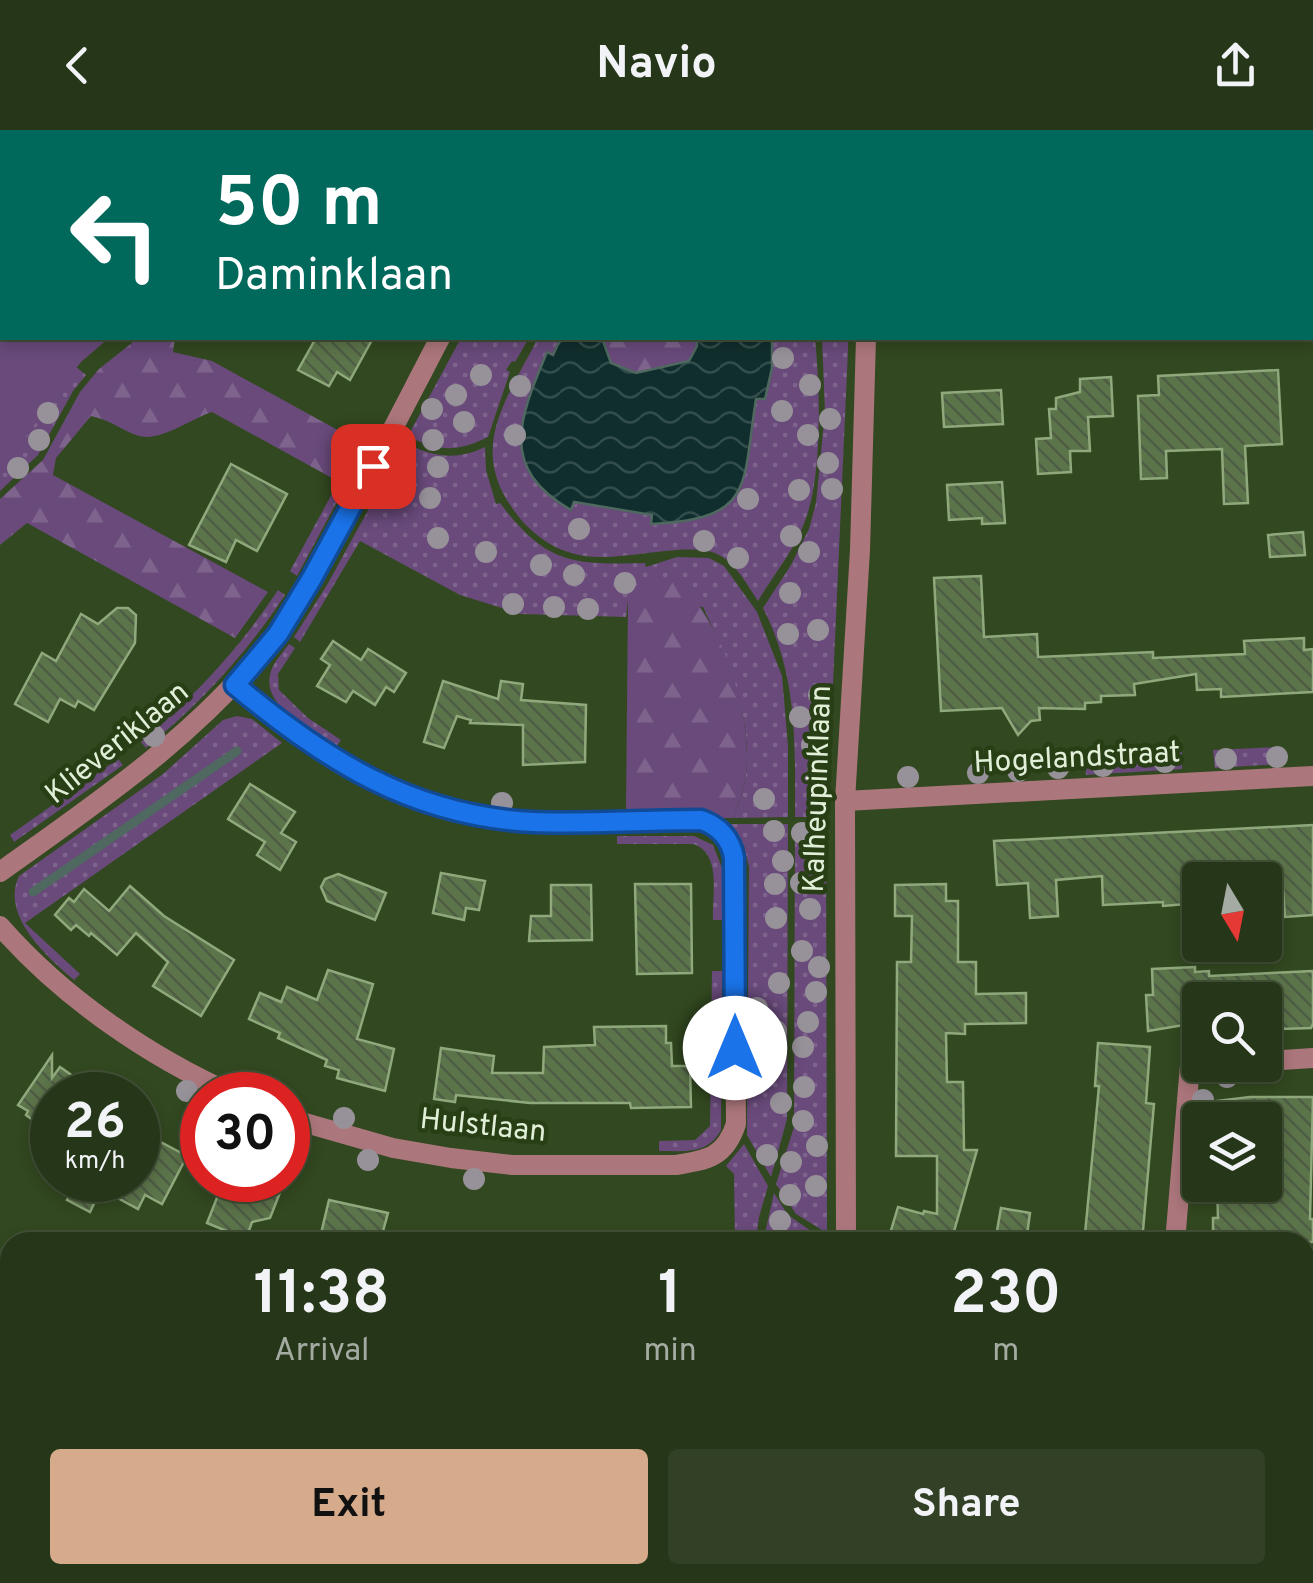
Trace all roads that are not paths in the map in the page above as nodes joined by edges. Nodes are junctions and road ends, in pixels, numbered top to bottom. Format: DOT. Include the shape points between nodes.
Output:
graph roads {
  1 [pos="439,340"];
  2 [pos="866,340"];
  3 [pos="235,685"];
  4 [pos="1313,776"];
  5 [pos="845,802"];
  6 [pos="0,872"];
  7 [pos="0,926"];
  8 [pos="1313,1058"];
  9 [pos="1282,1060"];
  10 [pos="192,1072"];
  11 [pos="1189,1082"];
  12 [pos="310,1124"];
  13 [pos="846,1232"];
  14 [pos="1176,1232"];
  1 -- 3 [label="street, Klieveriklaan" via="312,578 278,634"];
  2 -- 5 [label="street, Kalheupinklaan"];
  3 -- 6 [label="street, Klieveriklaan" via="141,768"];
  3 -- 12 [label="street, Hulstlaan" via="290,731 398,794 531,822 701,820 727,837 734,858 736,1124 717,1155 676,1165 512,1165 393,1148"];
  4 -- 5 [label="street, Hogelandstraat"];
  5 -- 13 [label="street, Kalheupinklaan"];
  7 -- 10 [label="street" via="76,998"];
  8 -- 9 [label="street"];
  11 -- 14 [label="street"];
}
